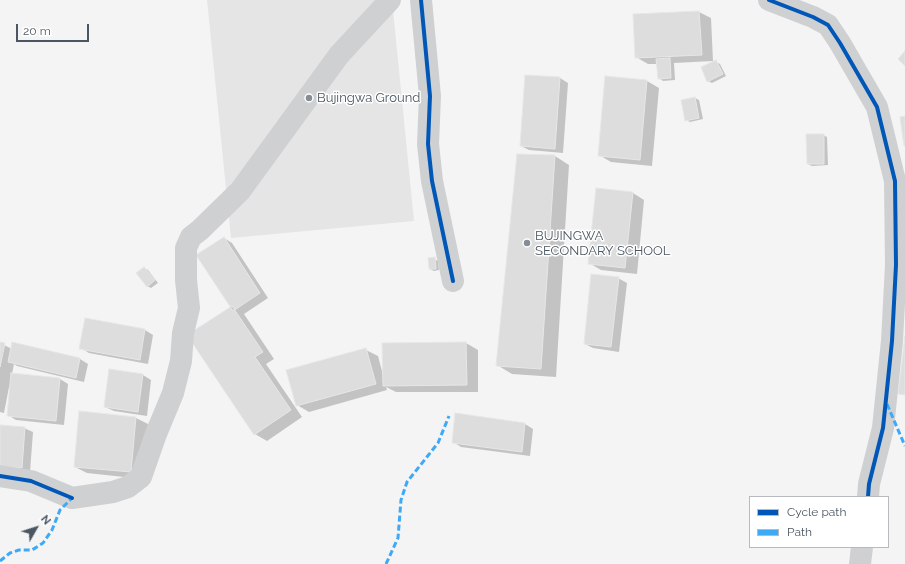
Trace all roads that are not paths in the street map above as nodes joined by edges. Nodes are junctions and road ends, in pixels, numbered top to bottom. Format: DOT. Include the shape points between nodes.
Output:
graph roads {
  1 [pos="390,0"];
  2 [pos="421,0"];
  3 [pos="769,0"];
  4 [pos="453,281"];
  5 [pos="0,476"];
  6 [pos="868,496"];
  7 [pos="862,548"];
  8 [pos="860,564"];
  1 -- 5 [label="street" via="339,55 240,191 191,237 186,248 189,308 183,333 181,361 173,393 141,477 128,487 113,492 72,498 31,481"];
  2 -- 4 [label="street" via="430,96 428,144 432,181"];
  3 -- 6 [label="street" via="828,25 877,107 895,181 896,265 892,341 883,428"];
  7 -- 8 [label="street"];
}
